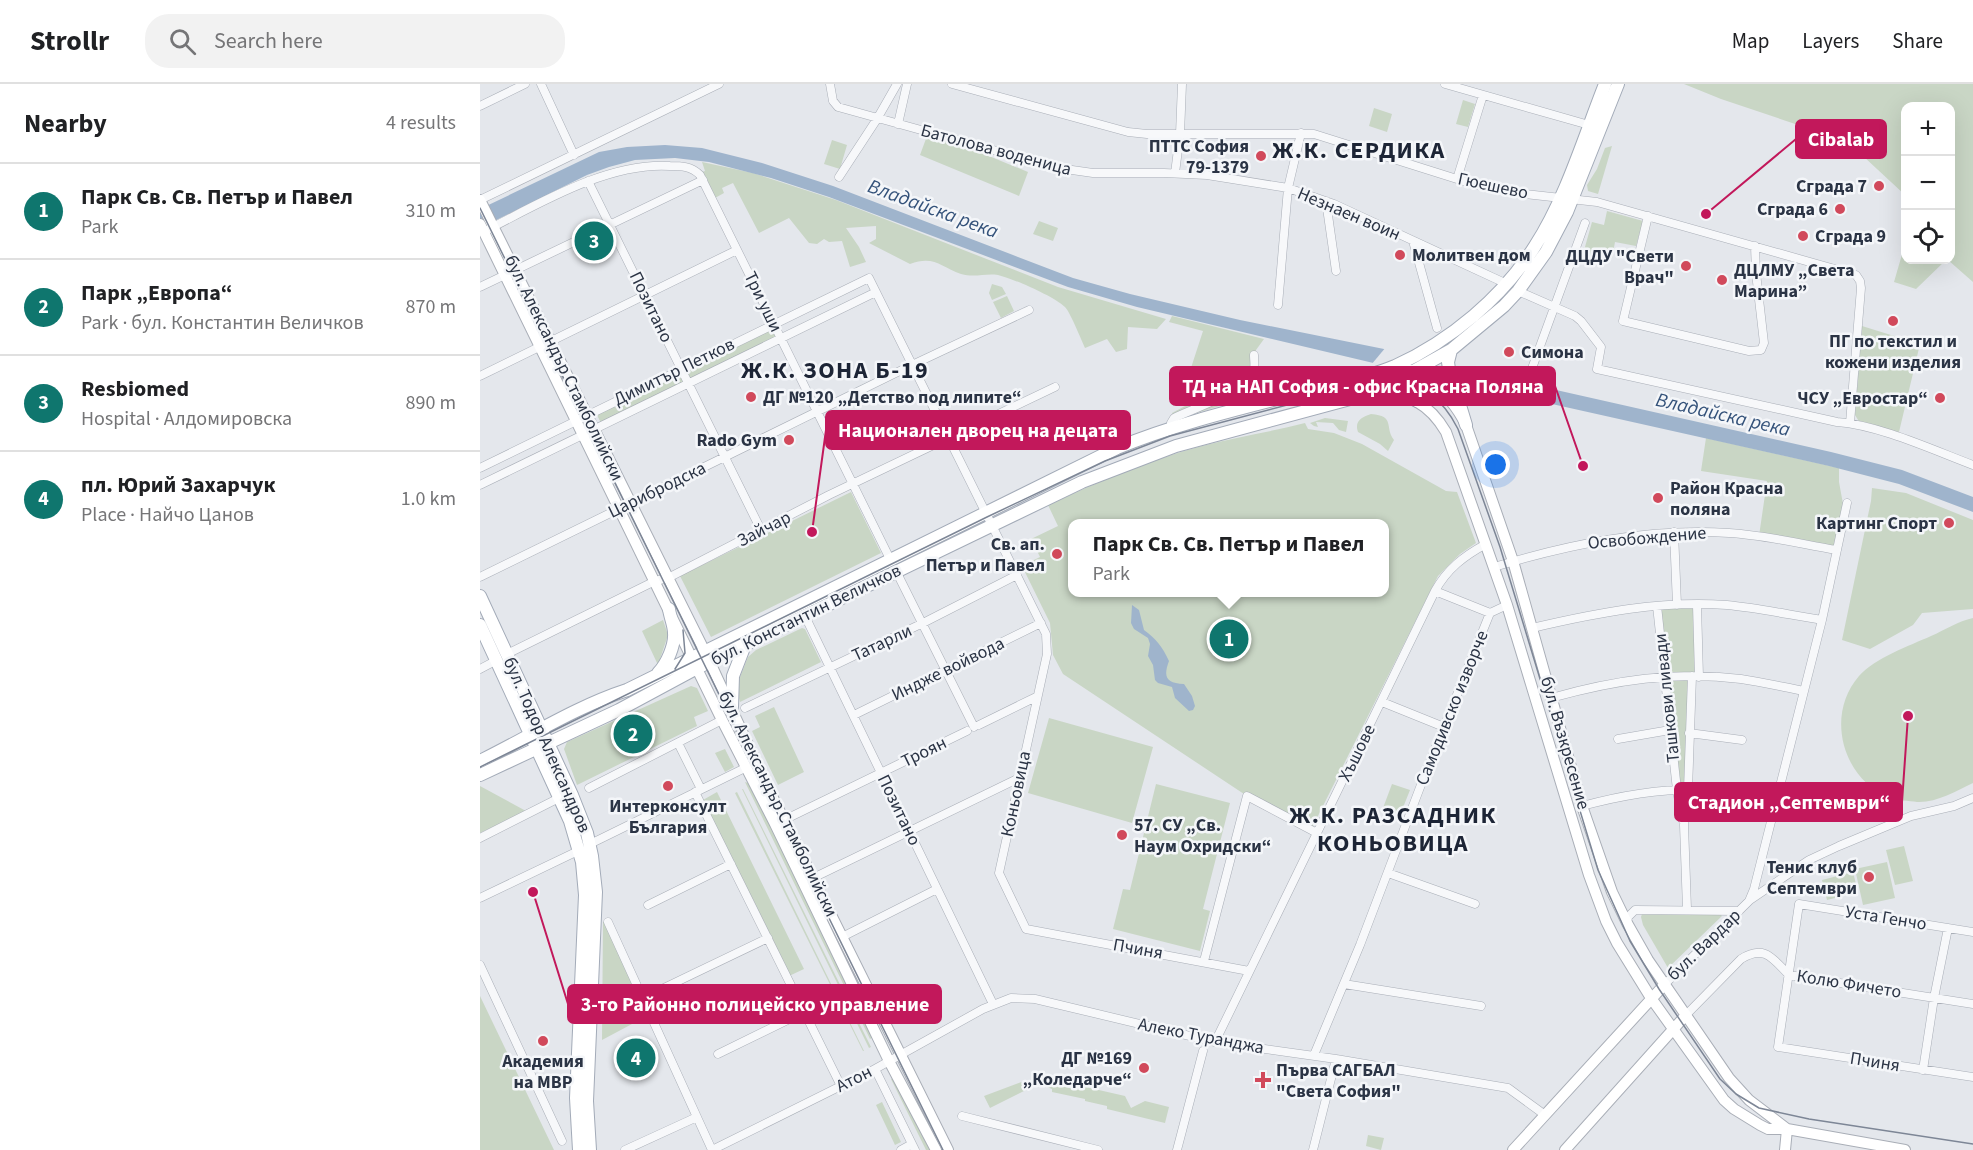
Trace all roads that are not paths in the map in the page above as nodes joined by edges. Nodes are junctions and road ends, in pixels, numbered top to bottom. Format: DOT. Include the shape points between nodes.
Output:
graph roads {
  1 [pos="525,84"];
  2 [pos="541,84"];
  3 [pos="719,84"];
  4 [pos="830,84"];
  5 [pos="897,84"];
  6 [pos="907,84"];
  7 [pos="952,84"];
  8 [pos="1182,84"];
  9 [pos="1445,84"];
  10 [pos="1605,84"];
  11 [pos="1618,84"];
  12 [pos="1483,95"];
  13 [pos="480,106"];
  14 [pos="877,119"];
  15 [pos="898,124"];
  16 [pos="1589,124"];
  17 [pos="1301,133"];
  18 [pos="1180,134"];
  19 [pos="574,154"];
  20 [pos="1175,173"];
  21 [pos="701,177"];
  22 [pos="839,177"];
  23 [pos="1457,179"];
  24 [pos="588,181"];
  25 [pos="1288,188"];
  26 [pos="1566,199"];
  27 [pos="481,201"];
  28 [pos="1326,201"];
  29 [pos="1648,216"];
  30 [pos="1585,223"];
  31 [pos="610,225"];
  32 [pos="486,229"];
  33 [pos="1413,241"];
  34 [pos="1755,246"];
  35 [pos="737,250"];
  36 [pos="1336,271"];
  37 [pos="510,272"];
  38 [pos="1507,284"];
  39 [pos="480,287"];
  40 [pos="1518,291"];
  41 [pos="876,292"];
  42 [pos="645,296"];
  43 [pos="1278,305"];
  44 [pos="1554,306"];
  45 [pos="1029,310"];
  46 [pos="773,323"];
  47 [pos="1437,328"];
  48 [pos="780,338"];
  49 [pos="546,344"];
  50 [pos="1426,348"];
  51 [pos="1451,350"];
  52 [pos="1254,355"];
  53 [pos="912,365"];
  54 [pos="681,369"];
  55 [pos="1531,371"];
  56 [pos="1366,375"];
  57 [pos="480,376"];
  58 [pos="1406,376"];
  59 [pos="688,383"];
  60 [pos="1055,387"];
  61 [pos="1376,392"];
  62 [pos="1417,401"];
  63 [pos="817,412"];
  64 [pos="587,415"];
  65 [pos="576,420"];
  66 [pos="1850,423"];
  67 [pos="1466,425"];
  68 [pos="594,429"];
  69 [pos="1172,429"];
  70 [pos="583,434"];
  71 [pos="948,438"];
  72 [pos="724,457"];
  73 [pos="1973,465"];
  74 [pos="480,468"];
  75 [pos="852,484"];
  76 [pos="480,485"];
  77 [pos="631,503"];
  78 [pos="1848,503"];
  79 [pos="620,509"];
  80 [pos="985,512"];
  81 [pos="991,525"];
  82 [pos="761,530"];
  83 [pos="1674,532"];
  84 [pos="1486,544"];
  85 [pos="1837,550"];
  86 [pos="890,559"];
  87 [pos="1513,561"];
  88 [pos="1494,567"];
  89 [pos="896,571"];
  90 [pos="1017,575"];
  91 [pos="480,577"];
  92 [pos="668,578"];
  93 [pos="655,581"];
  94 [pos="1435,591"];
  95 [pos="480,596"];
  96 [pos="1507,605"];
  97 [pos="1677,605"];
  98 [pos="1697,605"];
  99 [pos="1657,606"];
  100 [pos="669,609"];
  101 [pos="1490,613"];
  102 [pos="805,616"];
  103 [pos="1821,620"];
  104 [pos="923,623"];
  105 [pos="1041,623"];
  106 [pos="480,625"];
  107 [pos="1532,628"];
  108 [pos="745,645"];
  109 [pos="707,656"];
  110 [pos="502,657"];
  111 [pos="694,663"];
  112 [pos="830,667"];
  113 [pos="480,669"];
  114 [pos="945,670"];
  115 [pos="657,674"];
  116 [pos="1665,676"];
  117 [pos="1695,677"];
  118 [pos="1804,691"];
  119 [pos="1036,698"];
  120 [pos="1551,698"];
  121 [pos="1382,702"];
  122 [pos="732,707"];
  123 [pos="745,708"];
  124 [pos="854,715"];
  125 [pos="722,720"];
  126 [pos="1444,727"];
  127 [pos="973,728"];
  128 [pos="1670,730"];
  129 [pos="536,732"];
  130 [pos="1689,734"];
  131 [pos="1618,739"];
  132 [pos="1742,740"];
  133 [pos="678,743"];
  134 [pos="543,746"];
  135 [pos="480,761"];
  136 [pos="747,767"];
  137 [pos="881,772"];
  138 [pos="480,775"];
  139 [pos="1019,778"];
  140 [pos="589,788"];
  141 [pos="1677,790"];
  142 [pos="1688,790"];
  143 [pos="698,791"];
  144 [pos="559,798"];
  145 [pos="1777,798"];
  146 [pos="1973,798"];
  147 [pos="1582,806"];
  148 [pos="784,820"];
  149 [pos="1684,825"];
  150 [pos="909,831"];
  151 [pos="1317,833"];
  152 [pos="480,838"];
  153 [pos="585,847"];
  154 [pos="731,864"];
  155 [pos="1388,873"];
  156 [pos="813,878"];
  157 [pos="937,889"];
  158 [pos="480,898"];
  159 [pos="1749,901"];
  160 [pos="1475,904"];
  161 [pos="648,905"];
  162 [pos="1688,909"];
  163 [pos="1739,911"];
  164 [pos="608,922"];
  165 [pos="1627,923"];
  166 [pos="1948,928"];
  167 [pos="1026,929"];
  168 [pos="1973,932"];
  169 [pos="842,937"];
  170 [pos="768,938"];
  171 [pos="1204,962"];
  172 [pos="480,966"];
  173 [pos="1249,971"];
  174 [pos="1789,975"];
  175 [pos="1344,984"];
  176 [pos="1665,984"];
  177 [pos="643,998"];
  178 [pos="1651,998"];
  179 [pos="1934,998"];
  180 [pos="993,1004"];
  181 [pos="1973,1004"];
  182 [pos="1481,1006"];
  183 [pos="804,1012"];
  184 [pos="1686,1015"];
  185 [pos="1673,1029"];
  186 [pos="1215,1042"];
  187 [pos="1203,1051"];
  188 [pos="718,1054"];
  189 [pos="901,1054"];
  190 [pos="1314,1055"];
  191 [pos="1336,1059"];
  192 [pos="889,1061"];
  193 [pos="875,1069"];
  194 [pos="1923,1070"];
  195 [pos="1973,1077"];
  196 [pos="841,1086"];
  197 [pos="1545,1115"];
  198 [pos="962,1116"];
  199 [pos="697,1117"];
  200 [pos="1787,1129"];
  201 [pos="562,1141"];
  202 [pos="914,1147"];
  203 [pos="579,1150"];
  204 [pos="590,1150"];
  205 [pos="625,1150"];
  206 [pos="712,1150"];
  207 [pos="901,1150"];
  208 [pos="936,1150"];
  209 [pos="948,1150"];
  210 [pos="1098,1150"];
  211 [pos="1177,1150"];
  212 [pos="1313,1150"];
  213 [pos="1513,1150"];
  214 [pos="1565,1150"];
  215 [pos="1785,1150"];
  216 [pos="1905,1150"];
  1 -- 13 [label="street"];
  2 -- 19 [label="street"];
  3 -- 19 [label="street"];
  4 -- 14 [label="street, Батолова воденица" via="836,105"];
  5 -- 14 [label="street"];
  6 -- 15 [label="street"];
  7 -- 18 [label="street, Гюешево" via="1128,132"];
  8 -- 18 [label="street"];
  9 -- 12 [label="street"];
  10 -- 16 [label="main road"];
  11 -- 26 [label="main road"];
  12 -- 16 [label="street"];
  12 -- 23 [label="street"];
  14 -- 15 [label="street, Батолова воденица"];
  14 -- 22 [label="street"];
  15 -- 20 [label="street, Батолова воденица" via="1076,172"];
  16 -- 26 [label="main road"];
  17 -- 18 [label="street, Гюешево"];
  17 -- 23 [label="street, Гюешево" via="1320,135"];
  17 -- 25 [label="street"];
  18 -- 20 [label="street"];
  19 -- 27 [label="street"];
  20 -- 25 [label="street, Батолова воденица"];
  21 -- 24 [label="street" via="690,168 659,165"];
  21 -- 31 [label="street"];
  21 -- 35 [label="street, Три уши"];
  23 -- 26 [label="street, Гюешево" via="1503,191"];
  24 -- 31 [label="street, Позитано"];
  24 -- 32 [label="street"];
  25 -- 28 [label="street, Незнаен воин"];
  25 -- 43 [label="street"];
  26 -- 29 [label="street, Гюешево" via="1592,200"];
  26 -- 38 [label="main road"];
  26 -- 40 [label="main road, бул. Константин Величков" via="1546,252"];
  27 -- 32 [label="main road, бул. Александър Стамболийски"];
  28 -- 33 [label="street, Незнаен воин"];
  28 -- 36 [label="street"];
  29 -- 34 [label="street, Гюешево"];
  29 -- 34 [label="street" via="1623,321 1759,351 1764,343"];
  30 -- 44 [label="street"];
  31 -- 37 [label="street"];
  31 -- 42 [label="street, Позитано"];
  32 -- 37 [label="main road, бул. Александър Стамболийски"];
  33 -- 38 [label="street, Незнаен воин"];
  33 -- 47 [label="street"];
  34 -- 66 [label="street, Гюешево" via="1856,275 1860,280"];
  35 -- 42 [label="street"];
  35 -- 46 [label="street, Три уши"];
  37 -- 39 [label="street"];
  37 -- 49 [label="main road, бул. Александър Стамболийски"];
  38 -- 50 [label="main road" via="1478,312"];
  40 -- 44 [label="street"];
  40 -- 51 [label="main road, бул. Константин Величков" via="1490,320"];
  41 -- 46 [label="street, Димитър Петков" via="869,278"];
  41 -- 48 [label="street, Димитър Петков"];
  41 -- 53 [label="street"];
  42 -- 49 [label="street"];
  42 -- 54 [label="street, Позитано"];
  44 -- 55 [label="street"];
  44 -- 66 [label="street" via="1578,318 1599,344 1597,369"];
  45 -- 53 [label="street, Царибродска"];
  46 -- 48 [label="street, Три уши"];
  46 -- 54 [label="street, Димитър Петков"];
  48 -- 59 [label="street, Димитър Петков"];
  48 -- 63 [label="street, Три уши"];
  49 -- 57 [label="street"];
  49 -- 64 [label="main road, бул. Александър Стамболийски"];
  49 -- 65 [label="main road, бул. Александър Стамболийски"];
  50 -- 56 [label="main road, бул. Константин Величков" via="1395,366"];
  50 -- 58 [label="main road"];
  51 -- 58 [label="main road, бул. Константин Величков"];
  51 -- 67 [label="main road" via="1449,369"];
  52 -- 69 [label="street" via="1253,372 1245,382 1174,418"];
  53 -- 63 [label="street, Царибродска"];
  53 -- 71 [label="street"];
  54 -- 59 [label="street, Позитано"];
  54 -- 64 [label="street, Димитър Петков"];
  56 -- 58 [label="main road, бул. Възкресение"];
  56 -- 69 [label="main road, бул. Константин Величков"];
  58 -- 61 [label="main road, бул. Константин Величков"];
  58 -- 62 [label="main road" via="1406,387"];
  58 -- 67 [label="main road, бул. Възкресение" via="1426,381 1445,394"];
  59 -- 68 [label="street, Димитър Петков"];
  59 -- 72 [label="street, Позитано"];
  60 -- 71 [label="street, Зайчар"];
  61 -- 62 [label="main road, бул. Възкресение"];
  61 -- 81 [label="main road, бул. Константин Величков" via="1176,446 1099,474"];
  62 -- 84 [label="main road, бул. Възкресение" via="1434,414 1446,432"];
  63 -- 72 [label="street, Царибродска"];
  63 -- 75 [label="street, Три уши"];
  64 -- 65 [label="street, Димитър Петков"];
  64 -- 68 [label="main road, бул. Александър Стамболийски"];
  65 -- 70 [label="main road, бул. Александър Стамболийски"];
  65 -- 74 [label="street, Димитър Петков"];
  66 -- 73 [label="street"];
  67 -- 87 [label="main road, бул. Възкресение"];
  68 -- 70 [label="street, Димитър Петков"];
  68 -- 77 [label="main road, бул. Александър Стамболийски"];
  69 -- 80 [label="main road, бул. Константин Величков" via="1130,439"];
  70 -- 76 [label="street, Димитър Петков"];
  70 -- 79 [label="main road, бул. Александър Стамболийски"];
  71 -- 75 [label="street, Зайчар"];
  71 -- 80 [label="street"];
  72 -- 77 [label="street, Царибродска"];
  72 -- 82 [label="street, Позитано"];
  75 -- 82 [label="street, Зайчар"];
  75 -- 86 [label="street, Три уши"];
  77 -- 79 [label="street, Царибродска"];
  77 -- 92 [label="main road, бул. Александър Стамболийски"];
  78 -- 85 [label="street, бул. Вардар"];
  79 -- 91 [label="street, Царибродска"];
  79 -- 93 [label="main road, бул. Александър Стамболийски"];
  80 -- 81 [label="street"];
  80 -- 86 [label="main road, бул. Константин Величков"];
  81 -- 89 [label="main road, бул. Константин Величков"];
  81 -- 90 [label="street"];
  82 -- 92 [label="street, Зайчар"];
  83 -- 85 [label="street, Освобождение" via="1723,532"];
  83 -- 87 [label="street, Освобождение" via="1576,544"];
  83 -- 97 [label="street"];
  84 -- 88 [label="main road, бул. Възкресение"];
  84 -- 94 [label="street, Хъшове" via="1453,566"];
  85 -- 103 [label="street, бул. Вардар"];
  86 -- 109 [label="main road, бул. Константин Величков"];
  87 -- 88 [label="street, Освобождение"];
  87 -- 107 [label="main road, бул. Възкресение"];
  88 -- 96 [label="main road, бул. Възкресение"];
  89 -- 102 [label="main road, бул. Константин Величков"];
  89 -- 104 [label="street"];
  90 -- 104 [label="street, Татарли"];
  90 -- 105 [label="street"];
  92 -- 93 [label="street, Зайчар"];
  92 -- 109 [label="main road, бул. Александър Стамболийски"];
  93 -- 100 [label="main road, бул. Александър Стамболийски"];
  93 -- 110 [label="street, Зайчар"];
  94 -- 101 [label="street"];
  94 -- 121 [label="street, Хъшове"];
  95 -- 110 [label="main road, бул. Тодор Александров"];
  96 -- 101 [label="street, Самодивско изворче"];
  96 -- 178 [label="main road, бул. Възкресение" via="1589,875 1606,921"];
  97 -- 98 [label="street"];
  97 -- 99 [label="street"];
  98 -- 103 [label="street" via="1757,609"];
  98 -- 117 [label="street, Ташкови ливади"];
  99 -- 107 [label="street" via="1593,614"];
  99 -- 116 [label="street, Ташкови ливади"];
  100 -- 111 [label="main road, бул. Александър Стамболийски"];
  100 -- 115 [label="main road" via="673,640 668,658"];
  101 -- 126 [label="street, Самодивско изворче"];
  102 -- 108 [label="main road, бул. Константин Величков"];
  102 -- 112 [label="street, Позитано"];
  103 -- 118 [label="street, бул. Вардар"];
  104 -- 112 [label="street, Татарли"];
  104 -- 114 [label="street"];
  105 -- 114 [label="street, Индже войвода"];
  105 -- 119 [label="street, Коньовица" via="1047,654"];
  106 -- 110 [label="main road, бул. Тодор Александров"];
  107 -- 120 [label="main road, бул. Възкресение"];
  108 -- 109 [label="main road, бул. Константин Величков"];
  108 -- 122 [label="main road" via="733,676"];
  109 -- 111 [label="main road, бул. Константин Величков"];
  109 -- 122 [label="main road, бул. Александър Стамболийски"];
  110 -- 113 [label="street, Зайчар"];
  110 -- 129 [label="main road, бул. Тодор Александров"];
  111 -- 115 [label="main road, бул. Константин Величков"];
  111 -- 125 [label="main road, бул. Александър Стамболийски"];
  111 -- 134 [label="main road, бул. Константин Величков" via="619,710"];
  112 -- 123 [label="street, Татарли"];
  112 -- 124 [label="street, Позитано"];
  114 -- 124 [label="street, Индже войвода"];
  114 -- 127 [label="street"];
  115 -- 129 [label="main road, бул. Константин Величков"];
  116 -- 117 [label="street"];
  116 -- 120 [label="street" via="1590,687"];
  116 -- 128 [label="street, Ташкови ливади"];
  117 -- 118 [label="street" via="1741,679"];
  117 -- 130 [label="street, Ташкови ливади"];
  118 -- 145 [label="street, бул. Вардар"];
  119 -- 127 [label="street, Троян"];
  119 -- 139 [label="street, Коньовица"];
  120 -- 147 [label="main road, бул. Възкресение"];
  121 -- 126 [label="street"];
  121 -- 151 [label="street, Хъшове"];
  122 -- 148 [label="main road, бул. Александър Стамболийски"];
  124 -- 137 [label="street, Позитано"];
  125 -- 133 [label="street"];
  125 -- 136 [label="main road, бул. Александър Стамболийски"];
  126 -- 155 [label="street, Самодивско изворче"];
  127 -- 137 [label="street, Троян"];
  128 -- 131 [label="street"];
  128 -- 141 [label="street, Ташкови ливади"];
  129 -- 134 [label="main road, бул. Тодор Александров"];
  129 -- 135 [label="main road, бул. Константин Величков"];
  130 -- 132 [label="street"];
  130 -- 142 [label="street, Ташкови ливади"];
  133 -- 140 [label="street"];
  133 -- 143 [label="street"];
  134 -- 138 [label="main road, бул. Константин Величков"];
  134 -- 144 [label="main road, бул. Тодор Александров"];
  134 -- 153 [label="main road, бул. Тодор Александров" via="574,801"];
  136 -- 143 [label="street"];
  136 -- 192 [label="main road, бул. Александър Стамболийски"];
  137 -- 148 [label="street, Троян"];
  137 -- 150 [label="street, Позитано"];
  139 -- 150 [label="street"];
  139 -- 167 [label="street, Коньовица" via="999,873"];
  141 -- 142 [label="street"];
  141 -- 147 [label="street" via="1610,798"];
  141 -- 149 [label="street, Ташкови ливади"];
  142 -- 145 [label="street" via="1725,790"];
  142 -- 149 [label="street, Ташкови ливади"];
  143 -- 153 [label="street"];
  143 -- 154 [label="street"];
  144 -- 152 [label="street"];
  144 -- 153 [label="main road, бул. Тодор Александров"];
  145 -- 159 [label="street, бул. Вардар"];
  146 -- 159 [label="street" via="1911,816 1809,860"];
  147 -- 165 [label="main road, бул. Възкресение"];
  148 -- 156 [label="main road, бул. Александър Стамболийски"];
  149 -- 162 [label="street, Ташкови ливади"];
  150 -- 156 [label="street"];
  150 -- 157 [label="street, Позитано"];
  151 -- 171 [label="street" via="1247,796"];
  151 -- 173 [label="street, Хъшове"];
  153 -- 158 [label="street"];
  153 -- 203 [label="main road, бул. Тодор Александров" via="576,1098"];
  153 -- 204 [label="main road, бул. Тодор Александров" via="594,868 596,892 586,1101"];
  154 -- 161 [label="street"];
  154 -- 170 [label="street"];
  155 -- 160 [label="street"];
  155 -- 175 [label="street, Самодивско изворче"];
  156 -- 169 [label="main road, бул. Александър Стамболийски"];
  157 -- 169 [label="street"];
  157 -- 180 [label="street, Позитано"];
  159 -- 163 [label="street, бул. Вардар"];
  162 -- 163 [label="street"];
  162 -- 165 [label="street" via="1635,910"];
  163 -- 176 [label="street, бул. Вардар"];
  164 -- 177 [label="street"];
  165 -- 176 [label="main road, бул. Възкресение"];
  166 -- 168 [label="street, Уста Генчо"];
  166 -- 174 [label="street, Уста Генчо" via="1799,904"];
  166 -- 179 [label="street"];
  167 -- 171 [label="street, Пчиня"];
  169 -- 189 [label="main road, бул. Александър Стамболийски"];
  170 -- 177 [label="street"];
  170 -- 183 [label="street"];
  171 -- 173 [label="street, Пчиня"];
  172 -- 201 [label="street"];
  173 -- 186 [label="street, Хъшове"];
  174 -- 179 [label="street, Колю Фичето"];
  174 -- 184 [label="street, Колю Фичето" via="1770,955 1752,953 1741,959"];
  174 -- 194 [label="street, Пчиня" via="1778,1047"];
  175 -- 182 [label="street"];
  175 -- 190 [label="street, Самодивско изворче"];
  176 -- 178 [label="main road, бул. Вардар"];
  176 -- 184 [label="main road, бул. Възкресение"];
  177 -- 199 [label="street"];
  178 -- 185 [label="main road, бул. Възкресение"];
  178 -- 197 [label="main road, бул. Вардар"];
  179 -- 181 [label="street, Колю Фичето"];
  179 -- 194 [label="street"];
  180 -- 186 [label="street, Алеко Туранджа" via="1026,998"];
  180 -- 189 [label="street, Атон"];
  183 -- 188 [label="street"];
  183 -- 196 [label="street"];
  184 -- 185 [label="main road"];
  184 -- 200 [label="main road, бул. Възкресение" via="1738,1089"];
  185 -- 200 [label="main road, бул. Възкресение" via="1734,1109 1768,1129"];
  185 -- 214 [label="main road"];
  186 -- 190 [label="street, Алеко Туранджа"];
  187 -- 211 [label="street"];
  189 -- 192 [label="street, Атон"];
  189 -- 209 [label="main road, бул. Александър Стамболийски"];
  190 -- 191 [label="street, Алеко Туранджа"];
  191 -- 197 [label="street, Алеко Туранджа" via="1508,1088"];
  191 -- 212 [label="street"];
  192 -- 193 [label="street, Атон"];
  192 -- 208 [label="main road, бул. Александър Стамболийски"];
  193 -- 196 [label="street, Атон"];
  193 -- 202 [label="street"];
  194 -- 195 [label="street, Пчиня"];
  196 -- 206 [label="street, Атон"];
  197 -- 213 [label="main road, бул. Вардар"];
  198 -- 210 [label="street"];
  199 -- 205 [label="street"];
  199 -- 206 [label="street"];
  200 -- 215 [label="main road"];
  200 -- 216 [label="main road"];
  202 -- 207 [label="street"];
}
